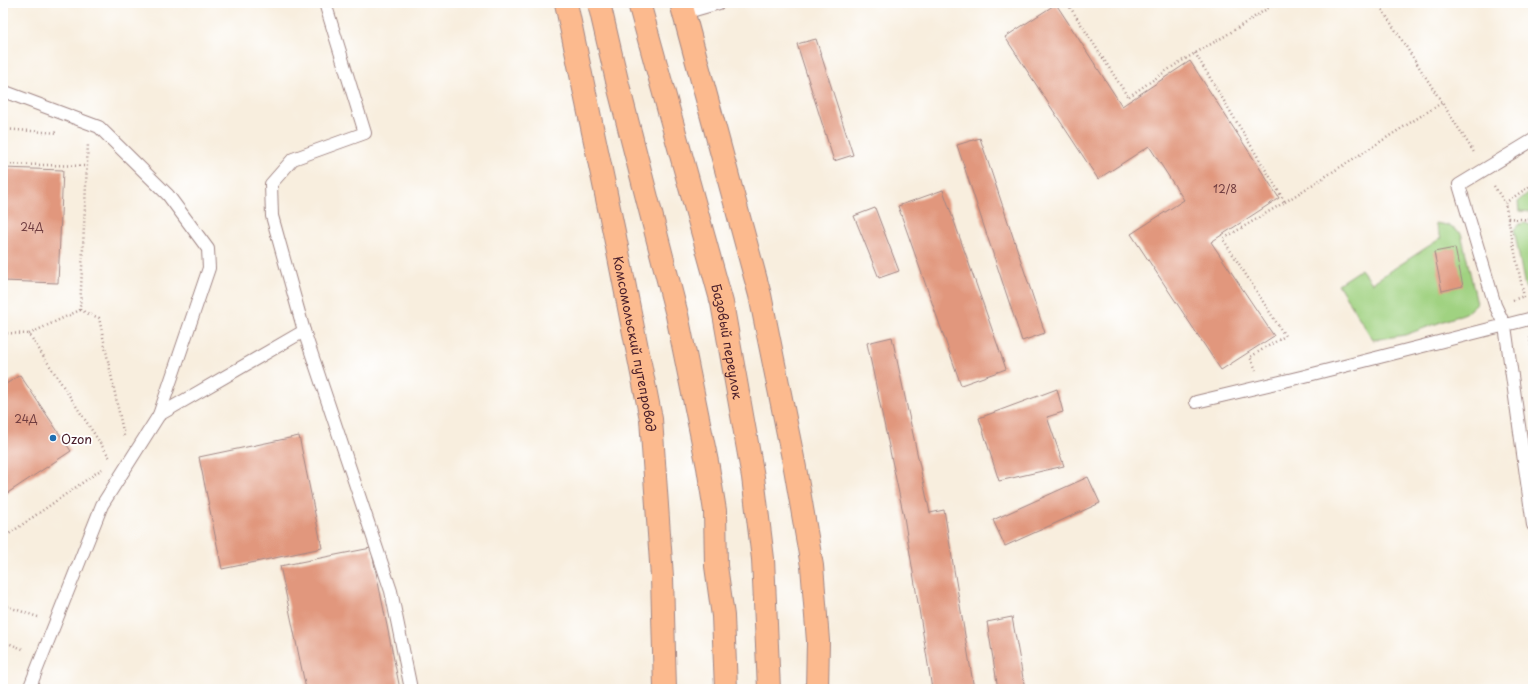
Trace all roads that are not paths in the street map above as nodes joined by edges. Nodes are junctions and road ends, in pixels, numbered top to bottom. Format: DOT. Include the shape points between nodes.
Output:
graph roads {
  1 [pos="325,3"];
  2 [pos="566,3"];
  3 [pos="599,3"];
  4 [pos="639,3"];
  5 [pos="719,3"];
  6 [pos="682,8"];
  7 [pos="3,90"];
  8 [pos="1533,140"];
  9 [pos="1533,318"];
  10 [pos="1505,326"];
  11 [pos="304,331"];
  12 [pos="1196,402"];
  13 [pos="159,415"];
  14 [pos="1533,525"];
  15 [pos="29,689"];
  16 [pos="411,689"];
  17 [pos="664,689"];
  18 [pos="726,689"];
  19 [pos="769,689"];
  20 [pos="817,689"];
  1 -- 11 [label="lane" via="365,133 293,159 271,184 272,216"];
  2 -- 17 [label="main road, Комсомольский путепровод" via="651,419 662,576"];
  3 -- 18 [label="main road" via="677,315 708,467 715,511 716,566 723,616"];
  4 -- 19 [label="main road, Базовый переулок" via="722,303 764,559"];
  5 -- 6 [label="lane"];
  6 -- 20 [label="main road" via="760,296 795,468 812,566 818,641"];
  7 -- 13 [label="lane" via="99,127 168,195 208,249 209,268"];
  8 -- 10 [label="lane" via="1459,185 1495,305"];
  9 -- 10 [label="lane"];
  10 -- 12 [label="lane"];
  10 -- 14 [label="lane"];
  11 -- 13 [label="lane"];
  11 -- 16 [label="lane" via="391,591"];
  13 -- 15 [label="lane" via="102,505"];
}
